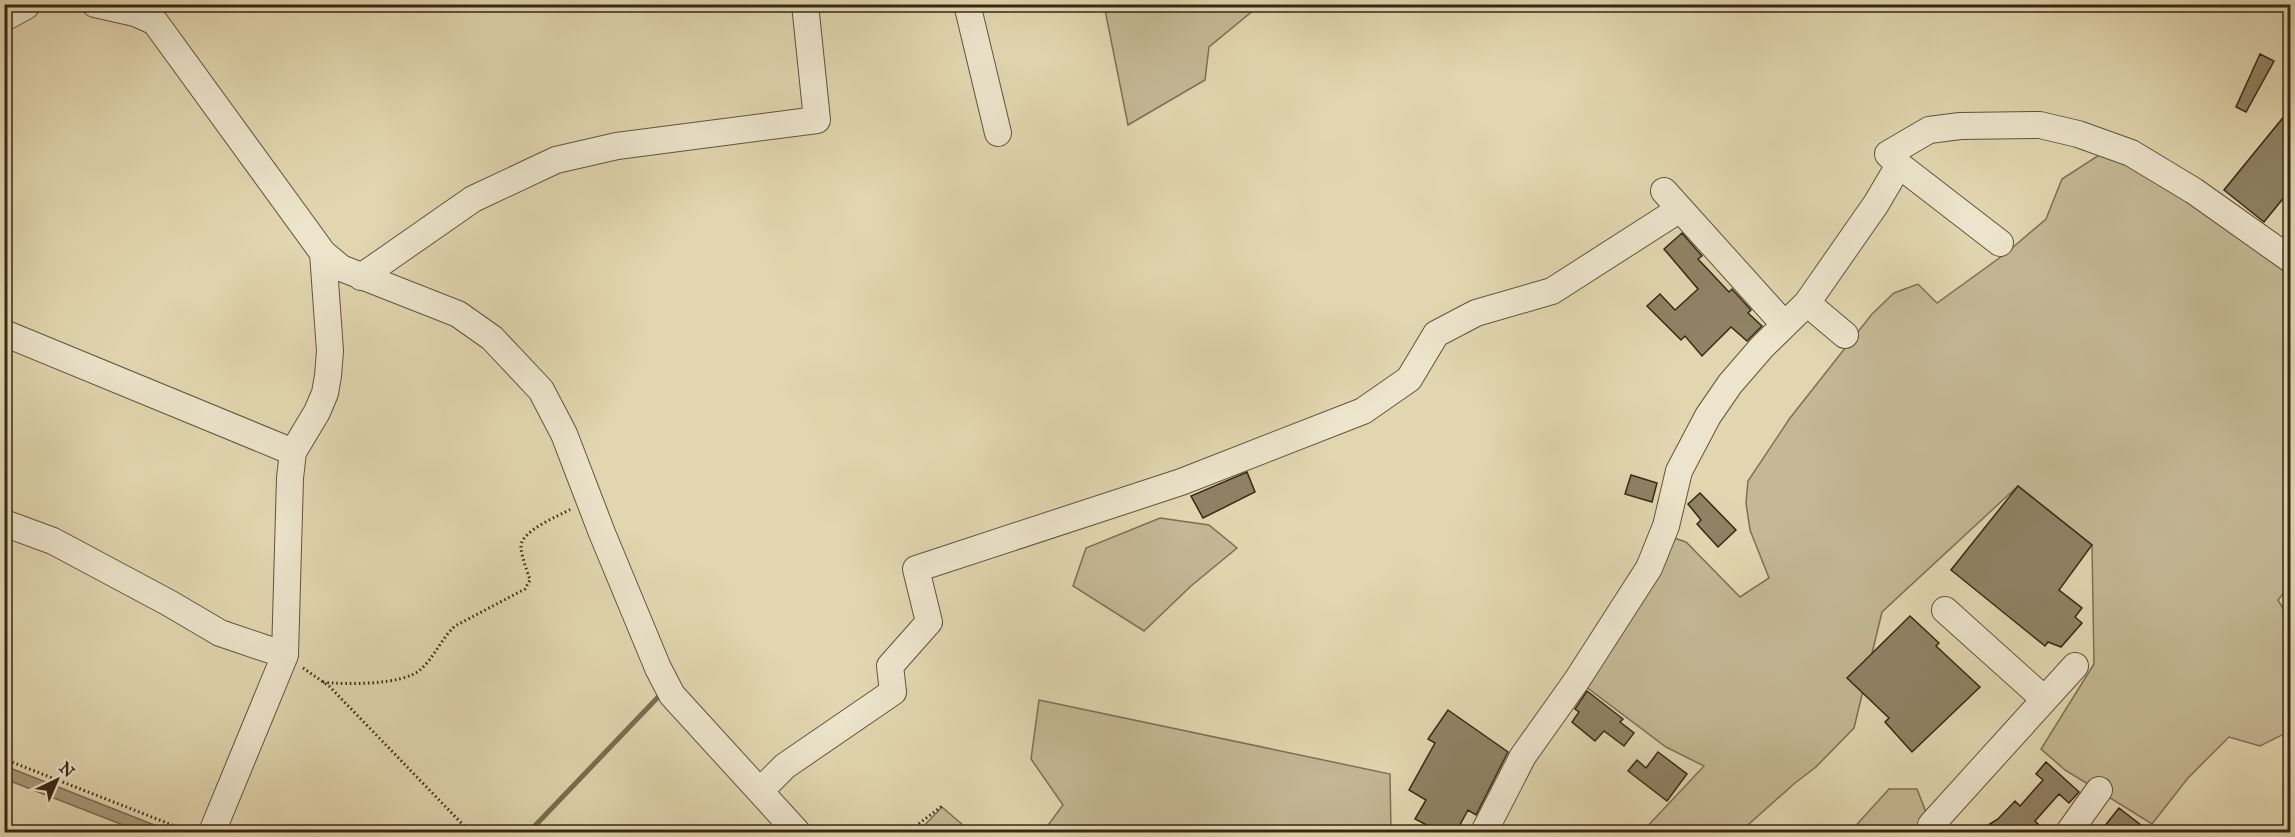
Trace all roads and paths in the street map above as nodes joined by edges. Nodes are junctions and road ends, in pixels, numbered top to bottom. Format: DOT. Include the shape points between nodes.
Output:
graph roads {
  1 [pos="95,4"];
  2 [pos="805,4"];
  3 [pos="967,4"];
  4 [pos="157,13"];
  5 [pos="998,133"];
  6 [pos="1899,165"];
  7 [pos="2000,243"];
  8 [pos="323,254"];
  9 [pos="2290,259"];
  10 [pos="361,277"];
  11 [pos="1807,303"];
  12 [pos="1784,324"];
  13 [pos="4,333"];
  14 [pos="1845,335"];
  15 [pos="293,452"];
  16 [pos="589,500"];
  17 [pos="4,523"];
  18 [pos="1945,610"];
  19 [pos="285,655"];
  20 [pos="2075,666"];
  21 [pos="323,682"];
  22 [pos="2044,699"];
  23 [pos="4,759"];
  24 [pos="758,788"];
  25 [pos="2099,790"];
  26 [pos="942,807"];
  27 [pos="190,832"];
  28 [pos="212,832"];
  29 [pos="470,832"];
  30 [pos="797,832"];
  31 [pos="908,832"];
  32 [pos="1484,832"];
  33 [pos="1935,832"];
  34 [pos="2069,832"];
  1 -- 4 [label="street" via="135,13"];
  2 -- 10 [label="street" via="817,120 617,146 556,160 473,199"];
  3 -- 5 [label="street"];
  4 -- 8 [label="street"];
  6 -- 7 [label="street"];
  6 -- 9 [label="street" via="1888,154 1929,130 2040,126 2078,134 2131,153 2194,191"];
  6 -- 11 [label="street"];
  8 -- 10 [label="street"];
  8 -- 15 [label="street" via="330,351 328,376 317,412"];
  10 -- 16 [label="street" via="458,314 492,338 540,390 564,434"];
  11 -- 12 [label="street"];
  11 -- 14 [label="street"];
  12 -- 24 [label="street" via="1672,200 1552,291 1476,313 1436,333 1409,379 1363,411 1180,482 916,569 929,622 890,666 893,692 785,765 765,786"];
  12 -- 32 [label="street" via="1730,384 1708,416 1679,471 1666,526 1649,568 1523,756"];
  13 -- 15 [label="street"];
  15 -- 19 [label="street"];
  16 -- 21 [label="path" via="524,539 521,547 531,580 525,589 455,626 419,671 363,685"];
  16 -- 24 [label="street" via="672,695"];
  17 -- 19 [label="street" via="53,541 220,633"];
  18 -- 22 [label="street"];
  19 -- 21 [label="path"];
  19 -- 28 [label="street"];
  20 -- 22 [label="street"];
  21 -- 29 [label="path"];
  22 -- 33 [label="street" via="1931,825"];
  23 -- 27 [label="path"];
  24 -- 30 [label="street"];
  25 -- 34 [label="street"];
  26 -- 31 [label="path"];
}
